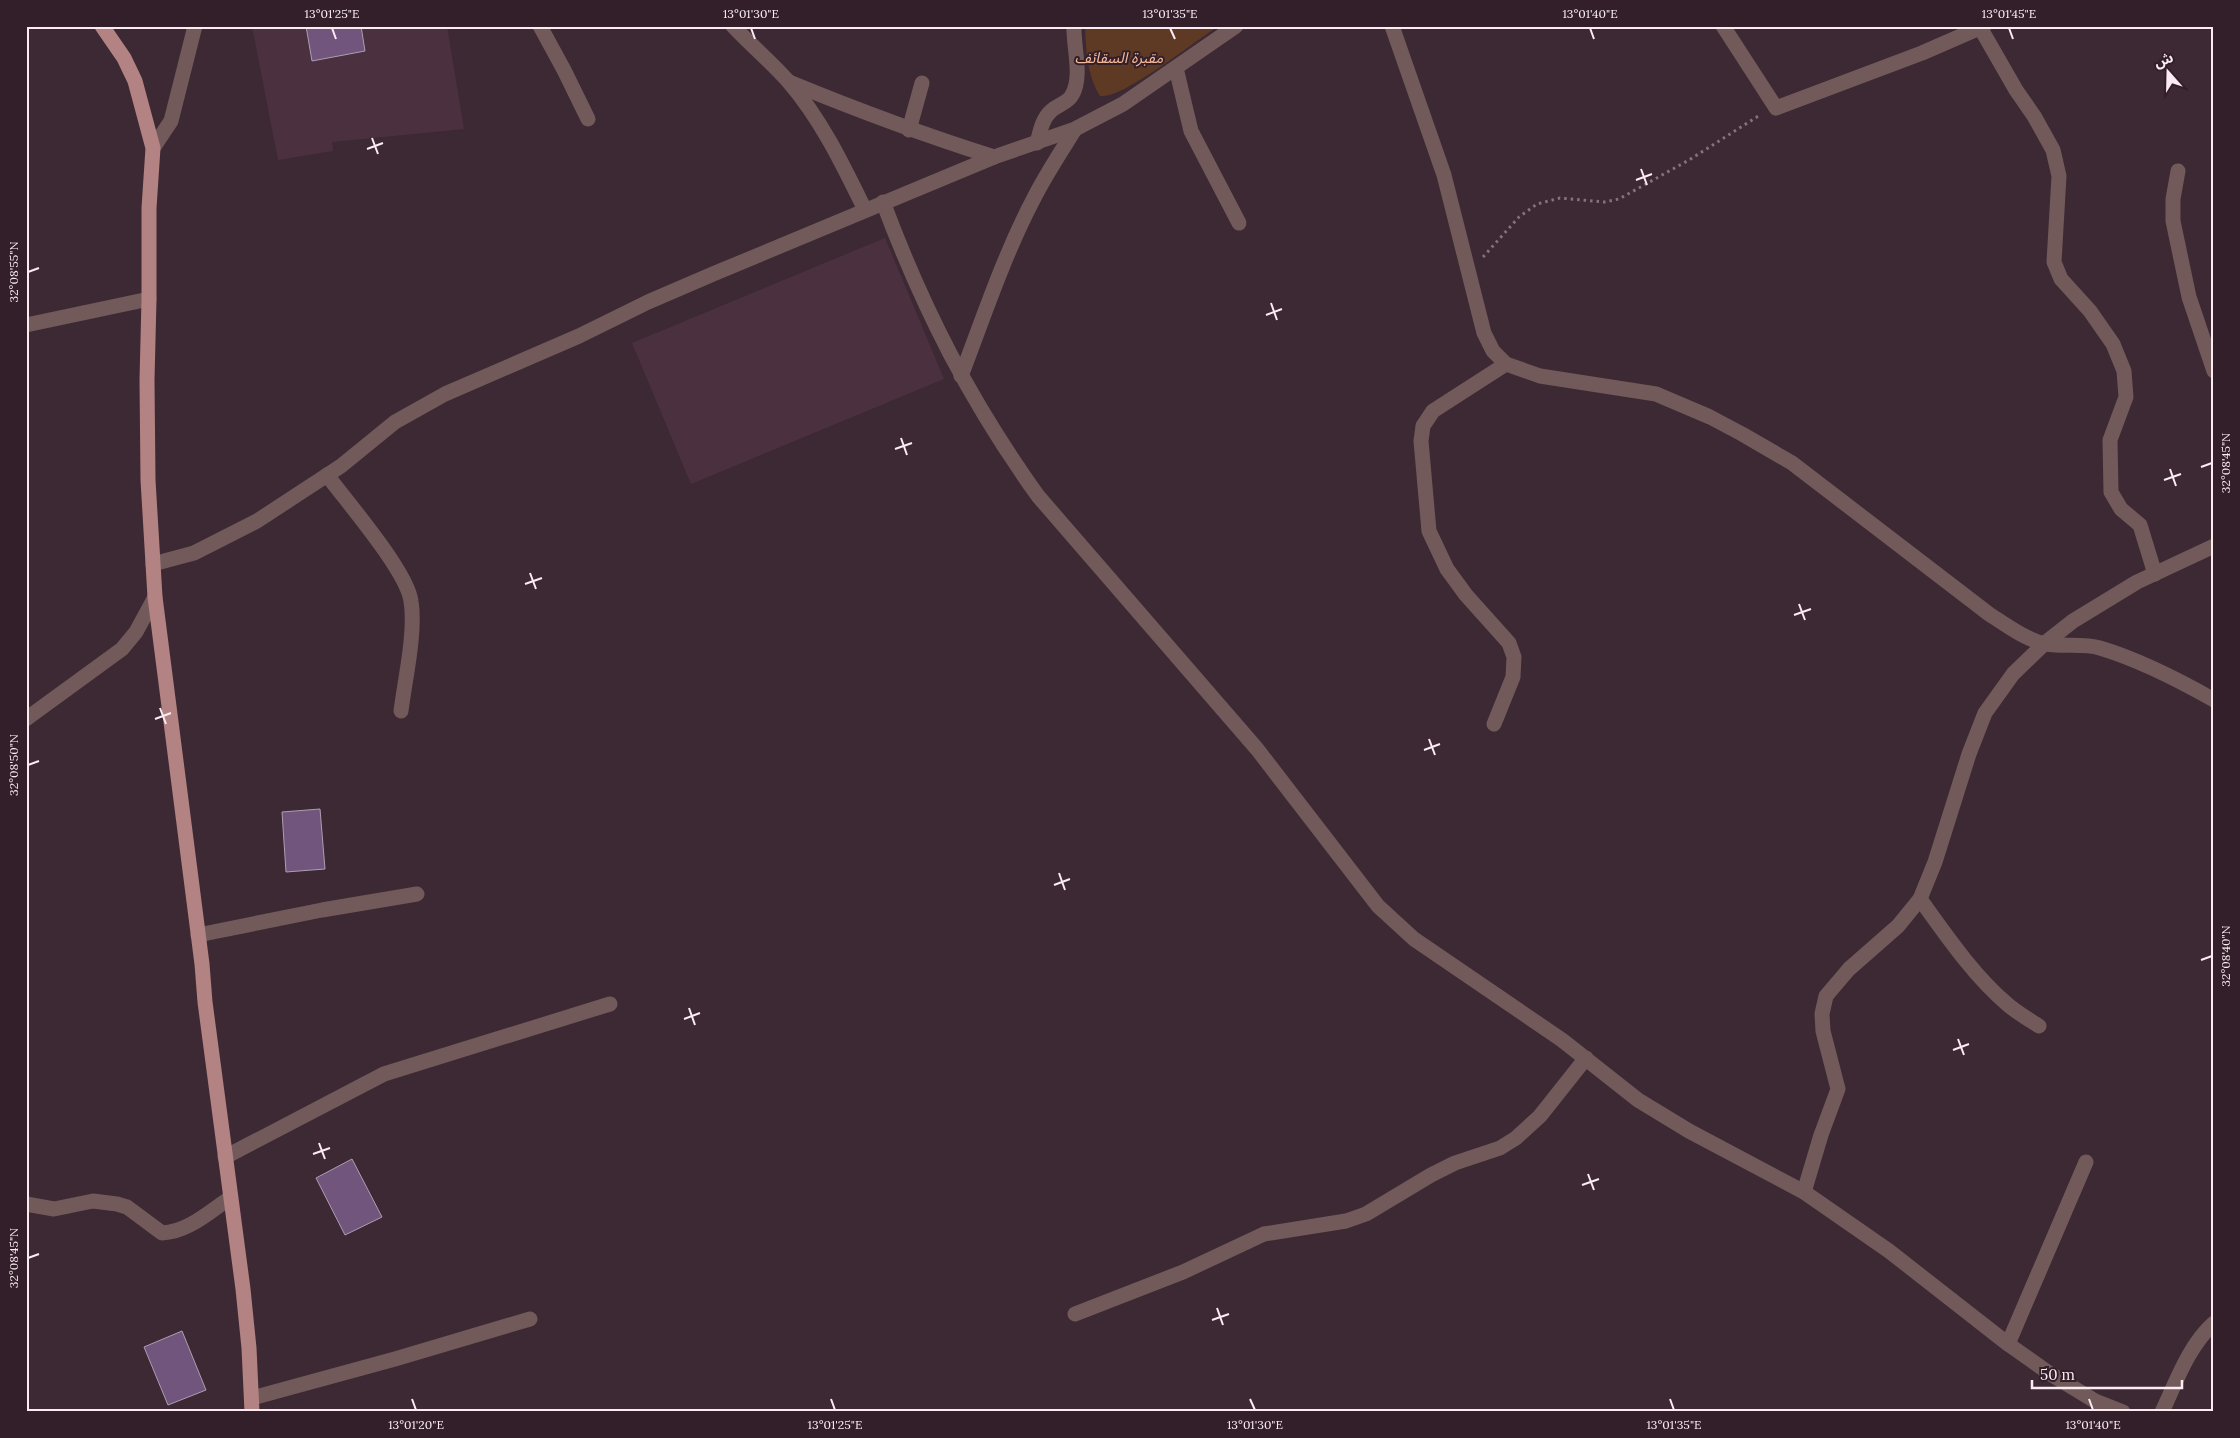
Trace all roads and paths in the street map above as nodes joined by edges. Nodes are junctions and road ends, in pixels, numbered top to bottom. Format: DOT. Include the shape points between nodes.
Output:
graph roads {
  1 [pos="102,26"];
  2 [pos="195,26"];
  3 [pos="540,26"];
  4 [pos="733,26"];
  5 [pos="1074,26"];
  6 [pos="1236,26"];
  7 [pos="1392,26"];
  8 [pos="1723,26"];
  9 [pos="1983,28"];
  10 [pos="1176,68"];
  11 [pos="788,82"];
  12 [pos="922,83"];
  13 [pos="1776,108"];
  14 [pos="588,119"];
  15 [pos="1075,129"];
  16 [pos="909,130"];
  17 [pos="1037,143"];
  18 [pos="153,148"];
  19 [pos="994,157"];
  20 [pos="2178,171"];
  21 [pos="884,202"];
  22 [pos="865,210"];
  23 [pos="1239,223"];
  24 [pos="1469,273"];
  25 [pos="150,299"];
  26 [pos="26,325"];
  27 [pos="1506,364"];
  28 [pos="2214,371"];
  29 [pos="961,376"];
  30 [pos="327,475"];
  31 [pos="2214,546"];
  32 [pos="153,564"];
  33 [pos="2155,574"];
  34 [pos="155,597"];
  35 [pos="2045,643"];
  36 [pos="2214,700"];
  37 [pos="401,711"];
  38 [pos="26,719"];
  39 [pos="1494,724"];
  40 [pos="417,894"];
  41 [pos="1920,899"];
  42 [pos="198,935"];
  43 [pos="610,1004"];
  44 [pos="2039,1026"];
  45 [pos="1586,1058"];
  46 [pos="225,1157"];
  47 [pos="2086,1162"];
  48 [pos="1804,1192"];
  49 [pos="230,1198"];
  50 [pos="26,1204"];
  51 [pos="1076,1314"];
  52 [pos="530,1319"];
  53 [pos="2214,1323"];
  54 [pos="2008,1344"];
  55 [pos="252,1405"];
  56 [pos="2123,1412"];
  57 [pos="2162,1412"];
  1 -- 18 [label="main road" via="135,80"];
  2 -- 18 [label="street" via="171,121"];
  3 -- 14 [label="street"];
  4 -- 11 [label="street"];
  5 -- 17 [label="street" via="1076,69 1073,93 1070,99 1051,110"];
  6 -- 10 [label="street"];
  7 -- 24 [label="street" via="1444,175"];
  8 -- 13 [label="street"];
  9 -- 13 [label="street"];
  9 -- 33 [label="street" via="2053,150 2059,176 2054,262 2061,279 2114,344 2124,371 2126,397 2110,440 2111,492 2121,509 2140,525"];
  10 -- 15 [label="street" via="1123,104"];
  10 -- 23 [label="street" via="1191,131"];
  11 -- 16 [label="street"];
  11 -- 22 [label="street" via="838,154"];
  12 -- 16 [label="street"];
  13 -- 24 [label="path" via="1619,199 1604,202 1560,198 1537,204 1519,216"];
  15 -- 17 [label="street"];
  15 -- 29 [label="street" via="1034,196 1005,258"];
  16 -- 19 [label="street"];
  17 -- 19 [label="street"];
  18 -- 25 [label="main road" via="149,208"];
  19 -- 21 [label="street"];
  20 -- 28 [label="street" via="2173,221 2189,297"];
  21 -- 22 [label="street"];
  21 -- 29 [label="street" via="921,297"];
  22 -- 30 [label="street" via="648,302 445,394 395,422"];
  24 -- 27 [label="street" via="1484,333"];
  25 -- 26 [label="street"];
  25 -- 32 [label="main road" via="147,434"];
  27 -- 35 [label="street" via="1540,376 1656,394 1710,417 1792,463 1989,614"];
  27 -- 39 [label="street" via="1433,411 1423,426 1421,441 1429,531 1447,569 1509,643 1514,658 1513,677"];
  29 -- 45 [label="street" via="1007,453 1038,496 1257,749 1378,906 1414,939"];
  30 -- 32 [label="street" via="224,539 194,553"];
  30 -- 37 [label="street" via="408,587 412,609"];
  31 -- 33 [label="street"];
  32 -- 34 [label="main road"];
  33 -- 35 [label="street" via="2073,621"];
  34 -- 38 [label="street" via="136,632 122,649"];
  34 -- 42 [label="main road"];
  35 -- 36 [label="street" via="2097,648 2146,664"];
  35 -- 41 [label="street" via="2013,674 1985,713"];
  40 -- 42 [label="street"];
  41 -- 44 [label="street" via="1996,993"];
  41 -- 48 [label="street" via="1898,926 1849,969 1826,996 1823,1031 1838,1089"];
  42 -- 46 [label="main road"];
  43 -- 46 [label="street" via="384,1074"];
  45 -- 48 [label="street" via="1638,1100"];
  45 -- 51 [label="street" via="1540,1116 1500,1148 1455,1163 1346,1222 1264,1234 1183,1272"];
  46 -- 49 [label="main road"];
  47 -- 54 [label="street"];
  48 -- 54 [label="street" via="1889,1252"];
  49 -- 50 [label="street" via="174,1233 162,1233 127,1207 117,1204 93,1201 54,1209"];
  49 -- 55 [label="main road" via="249,1348"];
  52 -- 55 [label="street"];
  53 -- 57 [label="street" via="2199,1339 2182,1368"];
  54 -- 56 [label="street" via="2074,1390"];
}
